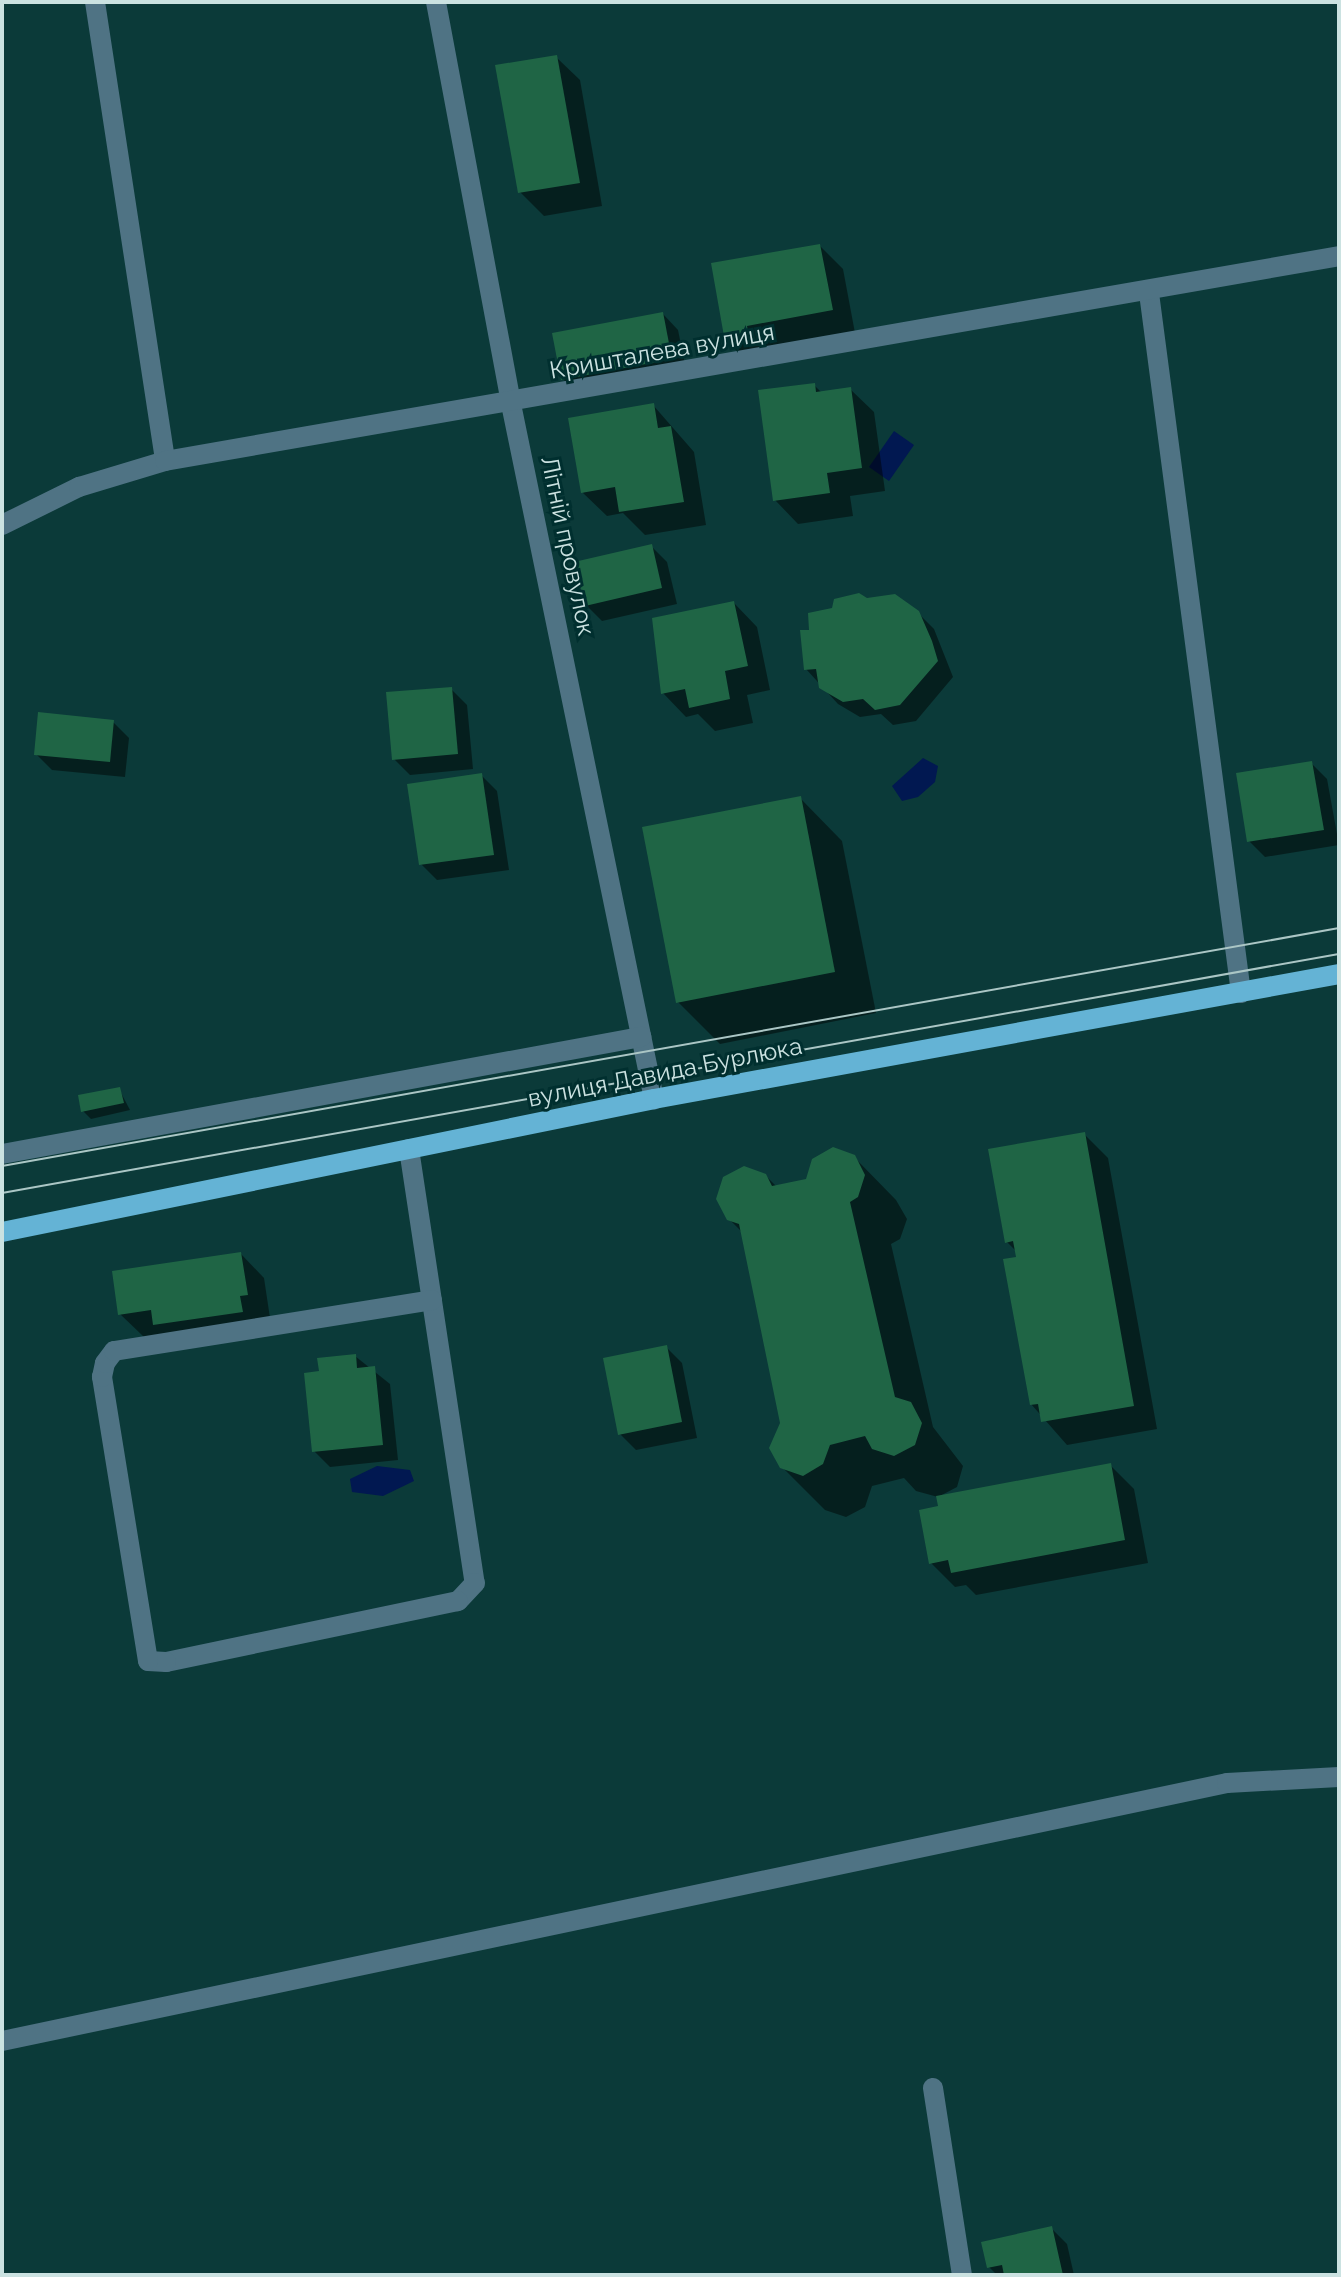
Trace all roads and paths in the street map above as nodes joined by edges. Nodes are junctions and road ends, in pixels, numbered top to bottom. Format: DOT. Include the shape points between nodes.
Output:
graph roads {
  1 [pos="95,2"];
  2 [pos="436,2"];
  3 [pos="1339,256"];
  4 [pos="1149,293"];
  5 [pos="511,404"];
  6 [pos="165,461"];
  7 [pos="2,525"];
  8 [pos="1339,974"];
  9 [pos="1241,993"];
  10 [pos="641,1037"];
  11 [pos="654,1099"];
  12 [pos="409,1149"];
  13 [pos="2,1154"];
  14 [pos="2,1232"];
  15 [pos="432,1300"];
  16 [pos="1339,1777"];
  17 [pos="2,2041"];
  18 [pos="933,2088"];
  19 [pos="962,2275"];
  1 -- 6 [label="street"];
  2 -- 5 [label="street, Літній провулок"];
  3 -- 4 [label="street, Кришталева вулиця"];
  4 -- 5 [label="street, Кришталева вулиця"];
  4 -- 9 [label="street"];
  5 -- 6 [label="street, Кришталева вулиця"];
  5 -- 10 [label="street, Літній провулок"];
  6 -- 7 [label="street, Кришталева вулиця" via="79,487"];
  8 -- 9 [label="main road, вулиця Давида Бурлюка"];
  9 -- 11 [label="main road, вулиця Давида Бурлюка"];
  10 -- 11 [label="street, Літній провулок"];
  10 -- 13 [label="street"];
  11 -- 12 [label="main road, вулиця Давида Бурлюка"];
  12 -- 14 [label="main road, вулиця Давида Бурлюка"];
  12 -- 15 [label="street"];
  15 -- 15 [label="street" via="114,1351 105,1363 104,1393 148,1661 166,1662 443,1604 468,1594 475,1583"];
  16 -- 17 [label="street" via="1227,1783"];
  18 -- 19 [label="street"];
}
